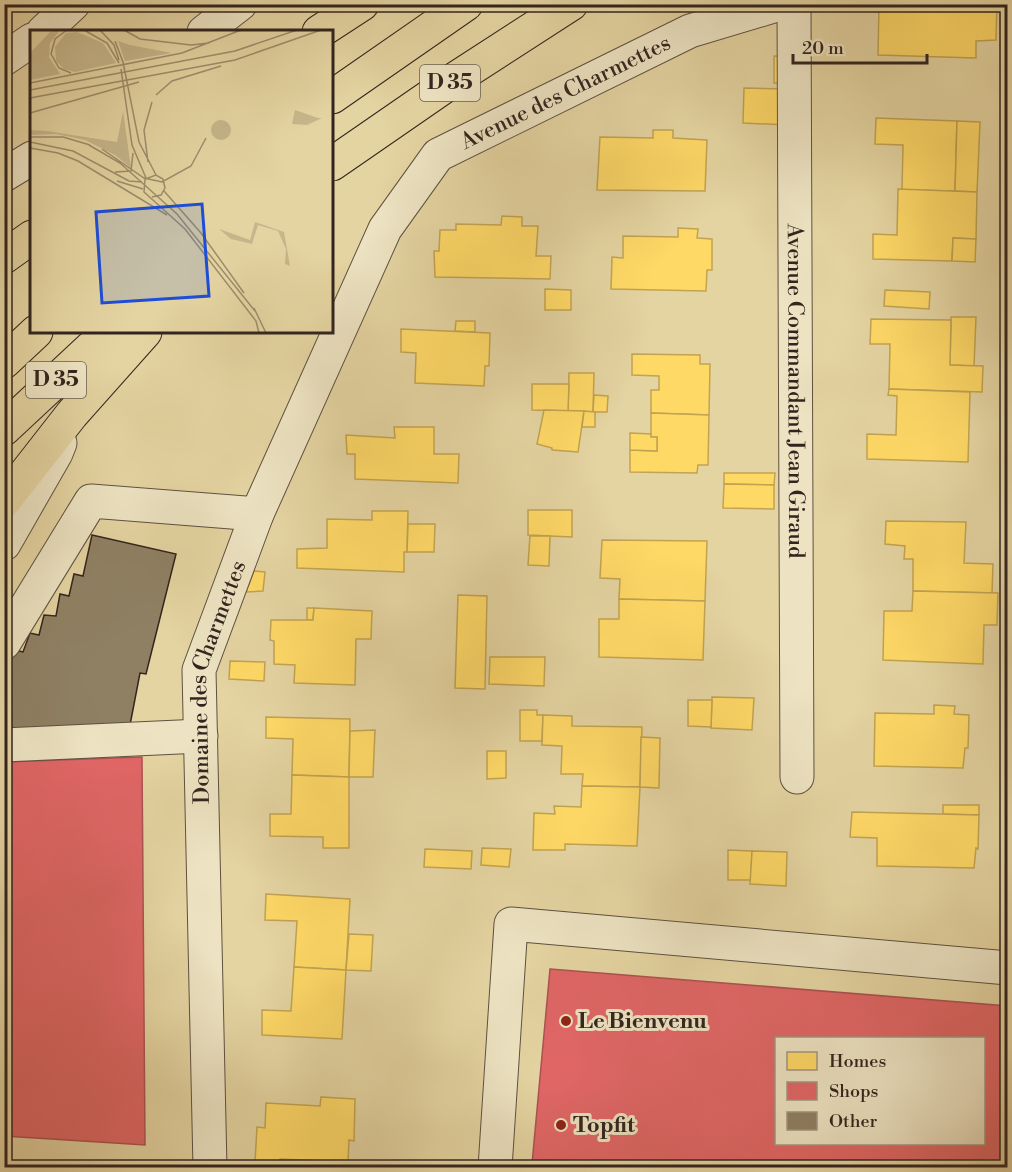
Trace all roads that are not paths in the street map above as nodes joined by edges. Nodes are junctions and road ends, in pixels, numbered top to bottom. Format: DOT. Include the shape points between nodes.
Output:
graph roads {
  1 [pos="73,4"];
  2 [pos="240,4"];
  3 [pos="362,4"];
  4 [pos="466,4"];
  5 [pos="571,4"];
  6 [pos="780,4"];
  7 [pos="794,4"];
  8 [pos="45,30"];
  9 [pos="207,30"];
  10 [pos="322,30"];
  11 [pos="30,41"];
  12 [pos="4,59"];
  13 [pos="333,96"];
  14 [pos="30,159"];
  15 [pos="333,163"];
  16 [pos="4,175"];
  17 [pos="385,229"];
  18 [pos="30,238"];
  19 [pos="4,257"];
  20 [pos="35,333"];
  21 [pos="107,333"];
  22 [pos="144,333"];
  23 [pos="4,362"];
  24 [pos="72,414"];
  25 [pos="4,429"];
  26 [pos="4,501"];
  27 [pos="257,514"];
  28 [pos="4,544"];
  29 [pos="4,644"];
  30 [pos="201,736"];
  31 [pos="4,745"];
  32 [pos="797,777"];
  33 [pos="1008,968"];
  34 [pos="210,1167"];
  35 [pos="495,1167"];
  1 -- 8 [label="street"];
  2 -- 9 [label="street"];
  3 -- 10 [label="main road"];
  4 -- 13 [label="main road, D 35"];
  5 -- 15 [label="main road, D 35"];
  6 -- 17 [label="street, Avenue des Charmettes" via="690,31 438,155"];
  7 -- 32 [label="street, Avenue Commandant Jean Giraud"];
  11 -- 12 [label="street"];
  14 -- 16 [label="street"];
  17 -- 27 [label="street, Domaine des Charmettes"];
  18 -- 19 [label="main road"];
  20 -- 23 [label="main road, D 35"];
  21 -- 25 [label="main road, D 35"];
  22 -- 24 [label="main road"];
  24 -- 26 [label="main road"];
  24 -- 28 [label="street" via="56,453"];
  27 -- 29 [label="street" via="91,501"];
  27 -- 30 [label="street, Domaine des Charmettes" via="199,670"];
  30 -- 31 [label="street"];
  30 -- 34 [label="street, Domaine des Charmettes"];
  33 -- 35 [label="street" via="511,924"];
}
